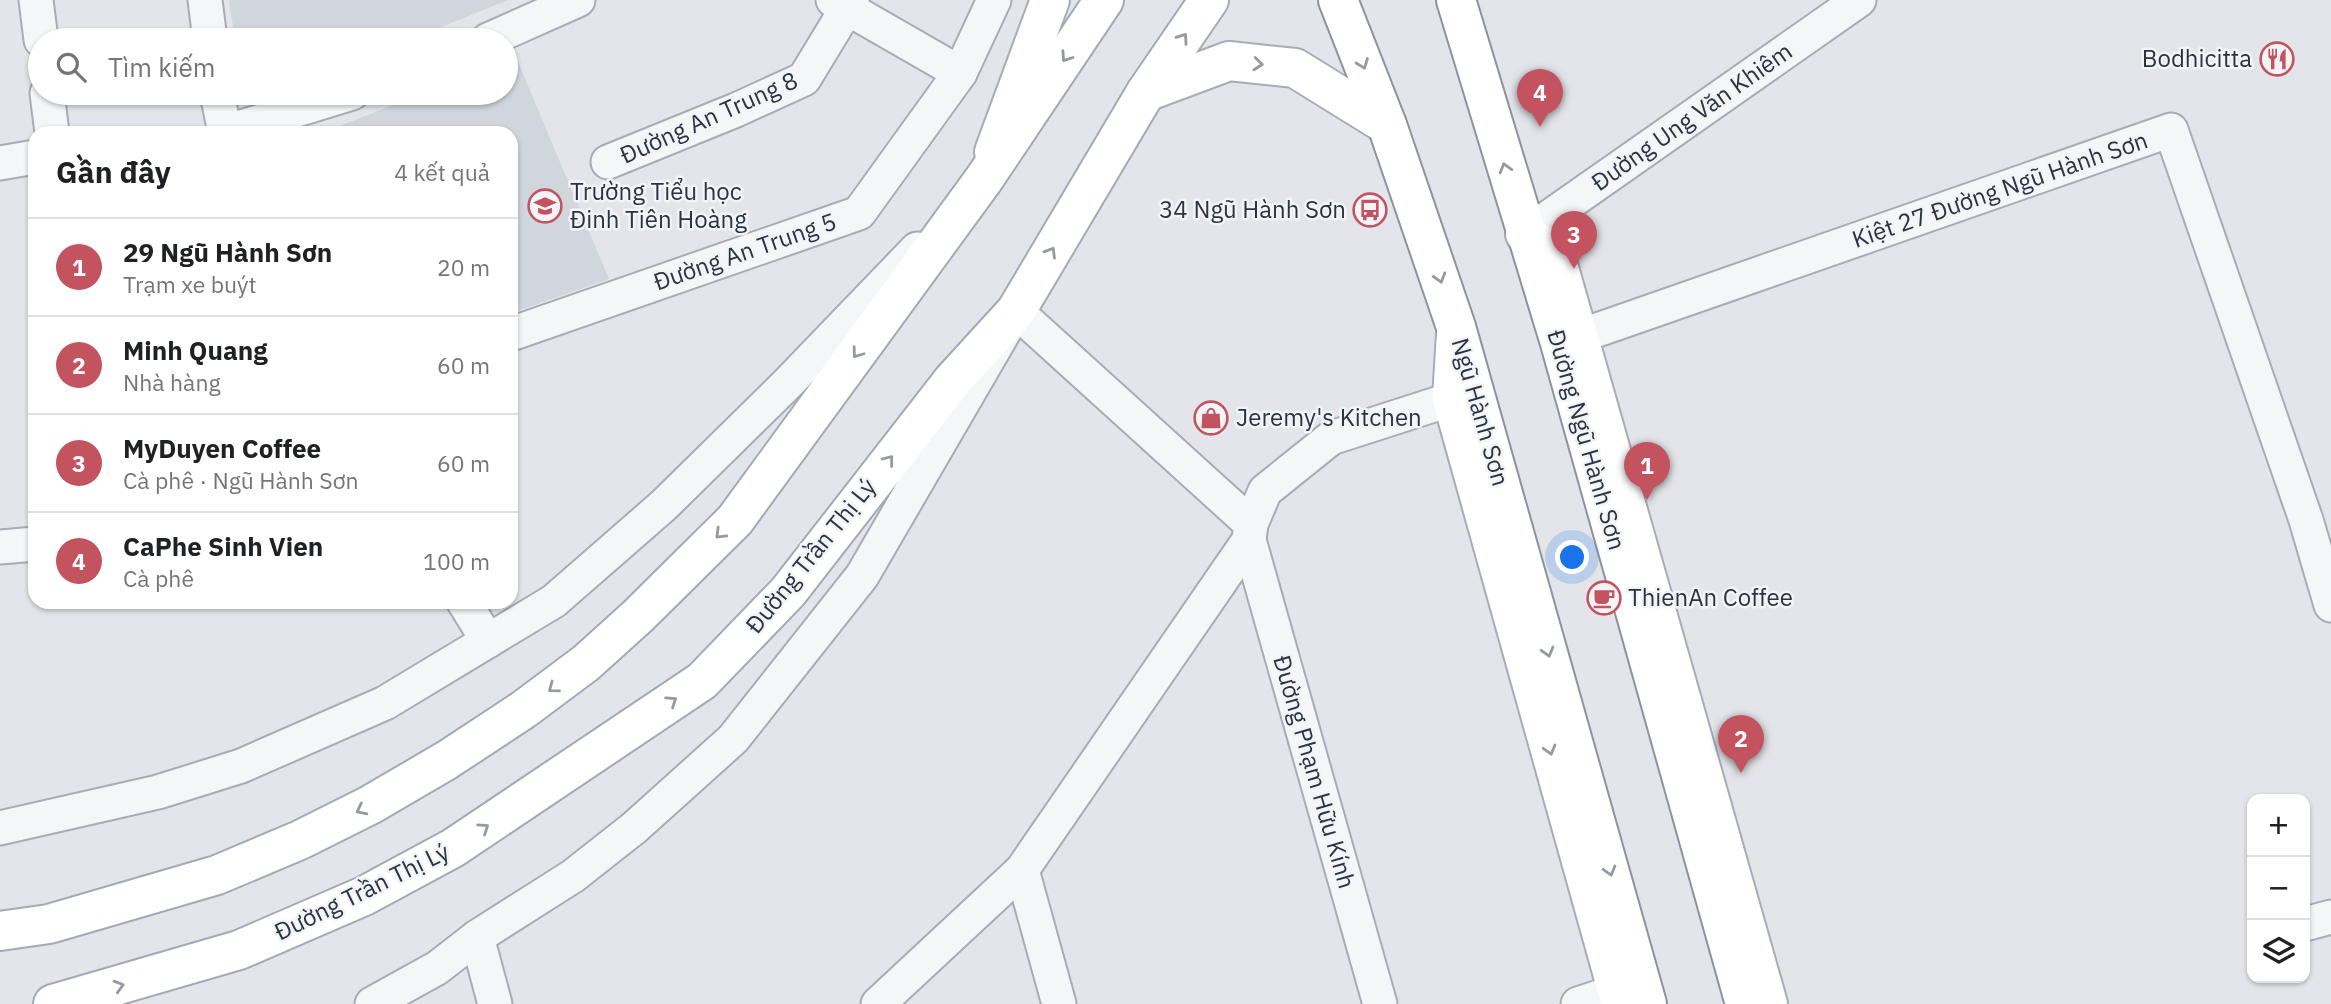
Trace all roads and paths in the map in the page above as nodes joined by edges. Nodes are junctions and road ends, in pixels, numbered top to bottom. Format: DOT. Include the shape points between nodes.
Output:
graph roads {
  1 [pos="36,0"];
  2 [pos="205,0"];
  3 [pos="578,0"];
  4 [pos="995,0"];
  5 [pos="1050,0"];
  6 [pos="1104,0"];
  7 [pos="1209,0"];
  8 [pos="1338,0"];
  9 [pos="1456,0"];
  10 [pos="1859,0"];
  11 [pos="844,3"];
  12 [pos="532,10"];
  13 [pos="40,28"];
  14 [pos="208,28"];
  15 [pos="506,28"];
  16 [pos="960,72"];
  17 [pos="1146,92"];
  18 [pos="48,105"];
  19 [pos="219,105"];
  20 [pos="310,105"];
  21 [pos="1387,125"];
  22 [pos="51,126"];
  23 [pos="223,126"];
  24 [pos="242,126"];
  25 [pos="28,158"];
  26 [pos="608,162"];
  27 [pos="0,163"];
  28 [pos="984,179"];
  29 [pos="1525,233"];
  30 [pos="1016,311"];
  31 [pos="1456,327"];
  32 [pos="518,332"];
  33 [pos="1569,340"];
  34 [pos="1452,399"];
  35 [pos="2319,516"];
  36 [pos="1250,532"];
  37 [pos="28,545"];
  38 [pos="0,547"];
  39 [pos="2331,604"];
  40 [pos="468,609"];
  41 [pos="488,641"];
  42 [pos="0,828"];
  43 [pos="1022,870"];
  44 [pos="2331,917"];
  45 [pos="2310,923"];
  46 [pos="0,931"];
  47 [pos="477,937"];
  48 [pos="1628,1000"];
  49 [pos="53,1004"];
  50 [pos="372,1004"];
  51 [pos="495,1004"];
  52 [pos="878,1004"];
  53 [pos="1059,1004"];
  54 [pos="1380,1004"];
  55 [pos="1578,1004"];
  56 [pos="1745,1004"];
  57 [pos="1768,1004"];
  1 -- 13 [label="street"];
  2 -- 14 [label="street"];
  3 -- 12 [label="street"];
  4 -- 16 [label="street, Đường An Trung 5"];
  5 -- 28 [label="main road"];
  6 -- 28 [label="main road, one-way"];
  17 -- 7 [label="main road, Đường Trần Thị Lý, one-way"];
  8 -- 21 [label="main road, one-way"];
  29 -- 9 [label="main road, Đường Ngũ Hành Sơn, one-way"];
  10 -- 29 [label="street, Đường Ung Văn Khiêm"];
  11 -- 16 [label="street"];
  11 -- 26 [label="street, Đường An Trung 8" via="804,79"];
  12 -- 15 [label="street"];
  16 -- 32 [label="street, Đường An Trung 5" via="859,213"];
  17 -- 21 [label="main road, one-way" via="1229,61 1295,68"];
  30 -- 17 [label="main road, Đường Trần Thị Lý, one-way"];
  18 -- 22 [label="street"];
  19 -- 23 [label="street"];
  20 -- 24 [label="street"];
  21 -- 31 [label="main road, one-way"];
  25 -- 27 [label="street"];
  28 -- 41 [label="street" via="664,505 554,601"];
  28 -- 46 [label="main road, one-way" via="735,520 586,663 447,760 300,840 217,875 49,924"];
  29 -- 33 [label="main road, Đường Ngũ Hành Sơn"];
  30 -- 36 [label="street"];
  30 -- 47 [label="street" via="862,576 733,739 583,868"];
  49 -- 30 [label="main road, Đường Trần Thị Lý, one-way" via="239,950 364,896 453,848 702,681 788,592 953,380"];
  31 -- 34 [label="main road, Ngũ Hành Sơn"];
  31 -- 48 [label="main road, Ngũ Hành Sơn, one-way"];
  33 -- 35 [label="street, Kiệt 27 Đường Ngũ Hành Sơn" via="2171,130"];
  33 -- 56 [label="main road, Đường Ngũ Hành Sơn"];
  33 -- 57 [label="main road"];
  34 -- 36 [label="street" via="1331,438 1265,491"];
  34 -- 48 [label="main road, Ngũ Hành Sơn, one-way"];
  35 -- 39 [label="street"];
  36 -- 43 [label="street"];
  36 -- 54 [label="street, Đường Phạm Hữu Kính"];
  37 -- 38 [label="street"];
  40 -- 41 [label="street"];
  41 -- 42 [label="street" via="384,703 242,766 158,792"];
  43 -- 52 [label="street"];
  43 -- 53 [label="street"];
  44 -- 45 [label="street"];
  47 -- 50 [label="street" via="437,968"];
  47 -- 51 [label="street"];
  48 -- 55 [label="street"];
}
